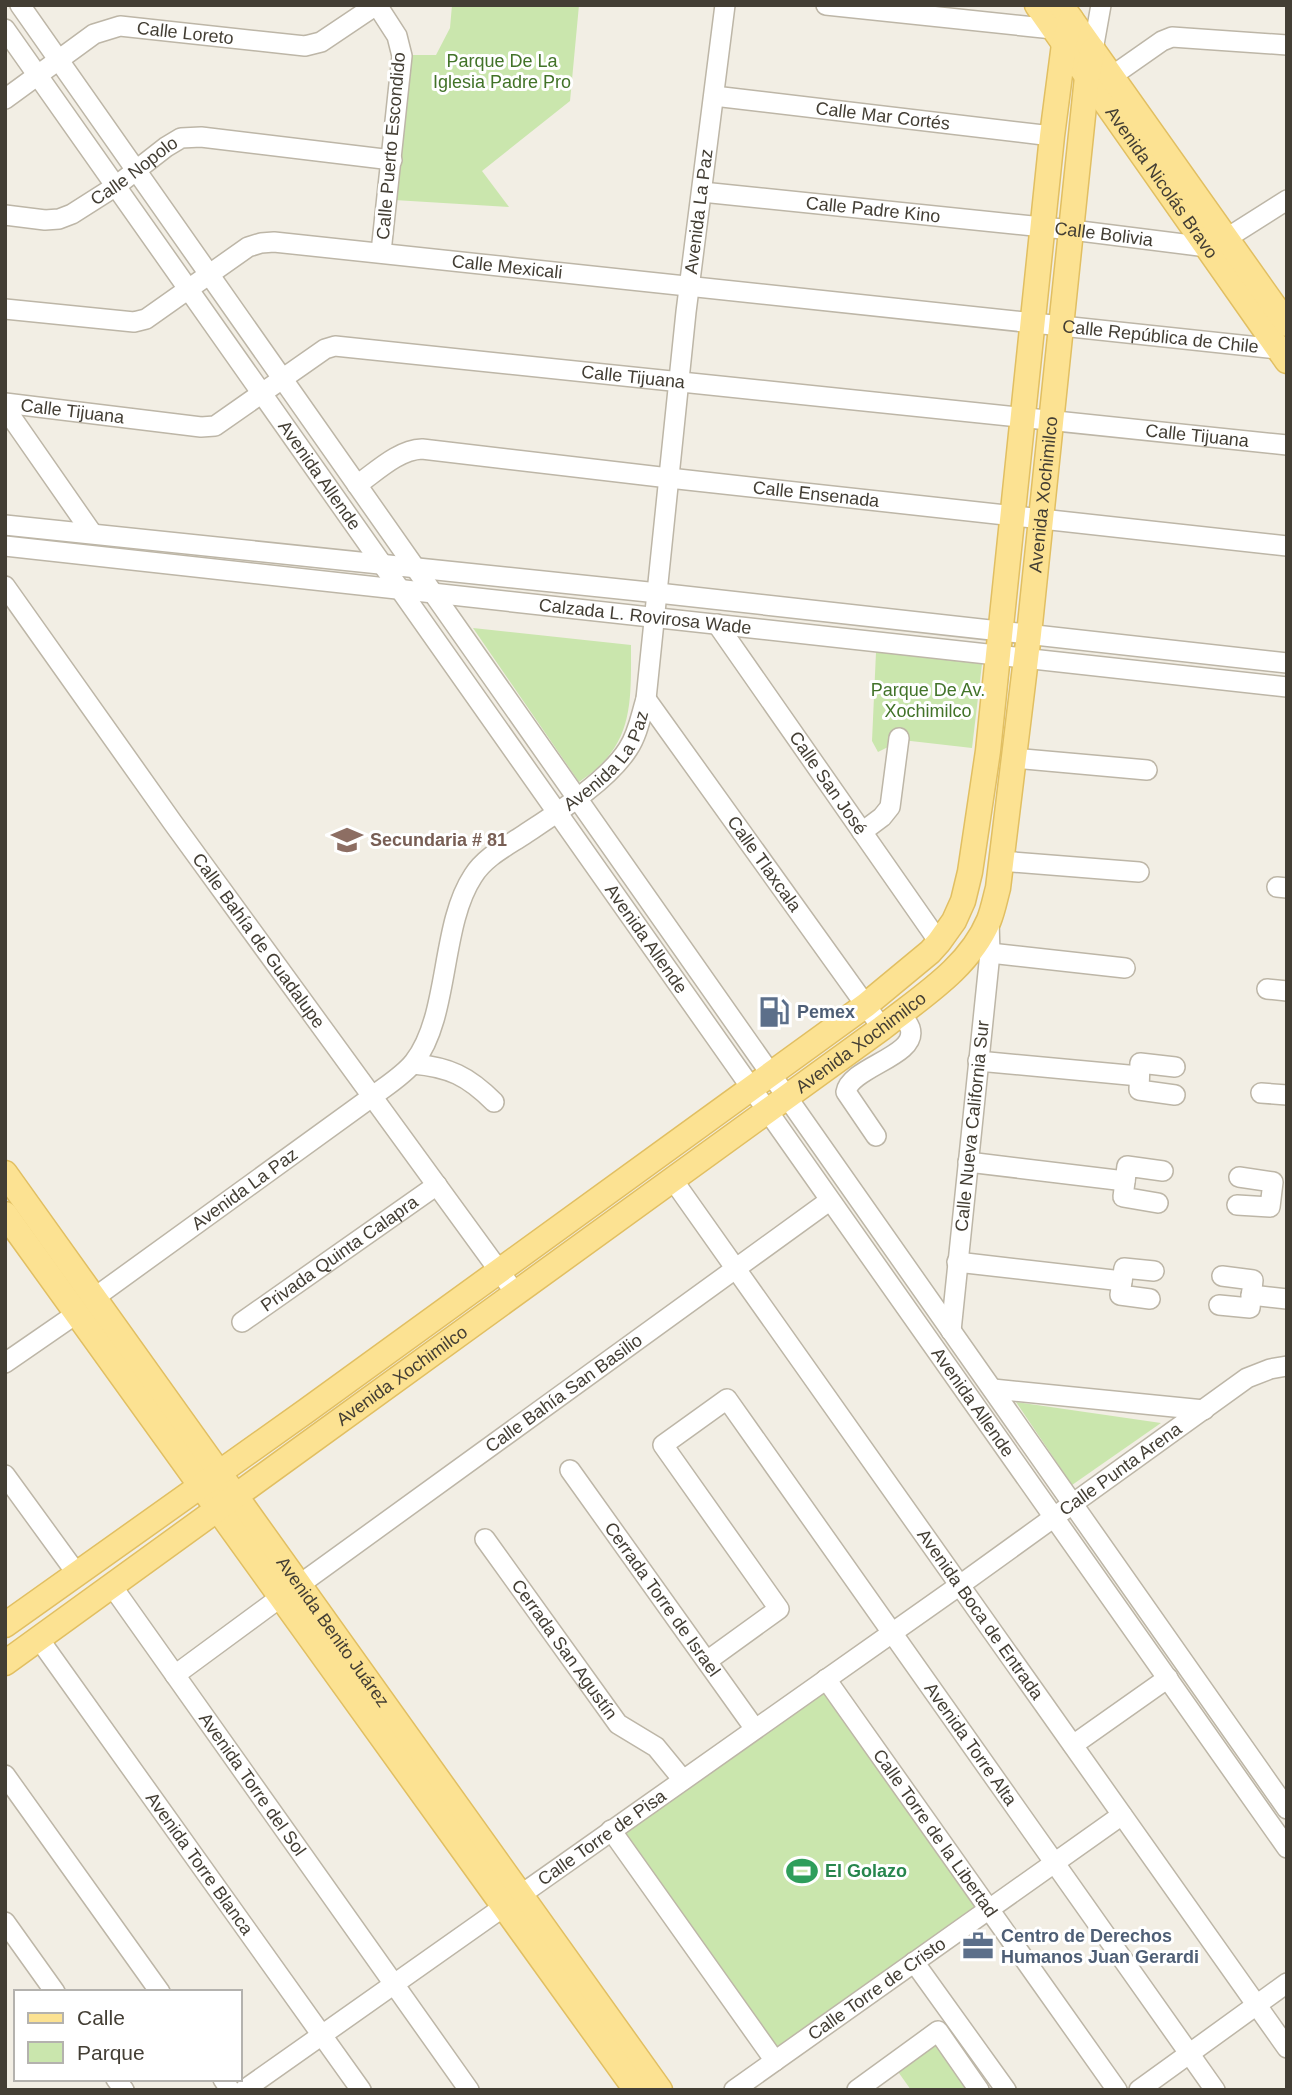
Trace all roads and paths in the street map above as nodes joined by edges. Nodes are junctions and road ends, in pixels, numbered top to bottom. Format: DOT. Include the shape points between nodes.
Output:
graph roads {
  1 [pos="20,5"];
  2 [pos="376,5"];
  3 [pos="725,5"];
  4 [pos="826,5"];
  5 [pos="1037,5"];
  6 [pos="1101,5"];
  7 [pos="1062,24"];
  8 [pos="5,29"];
  9 [pos="1287,45"];
  10 [pos="1093,50"];
  11 [pos="59,60"];
  12 [pos="38,76"];
  13 [pos="1112,76"];
  14 [pos="1087,77"];
  15 [pos="714,96"];
  16 [pos="5,99"];
  17 [pos="1052,136"];
  18 [pos="392,160"];
  19 [pos="136,171"];
  20 [pos="116,187"];
  21 [pos="702,192"];
  22 [pos="1287,200"];
  23 [pos="5,215"];
  24 [pos="1043,227"];
  25 [pos="1072,230"];
  26 [pos="1217,242"];
  27 [pos="381,252"];
  28 [pos="210,275"];
  29 [pos="690,285"];
  30 [pos="188,290"];
  31 [pos="5,309"];
  32 [pos="1033,322"];
  33 [pos="1287,324"];
  34 [pos="1062,326"];
  35 [pos="1284,354"];
  36 [pos="283,379"];
  37 [pos="679,383"];
  38 [pos="262,394"];
  39 [pos="5,403"];
  40 [pos="5,408"];
  41 [pos="1023,419"];
  42 [pos="1052,421"];
  43 [pos="1287,445"];
  44 [pos="670,478"];
  45 [pos="357,485"];
  46 [pos="1013,514"];
  47 [pos="1041,518"];
  48 [pos="5,526"];
  49 [pos="92,533"];
  50 [pos="5,546"];
  51 [pos="1287,546"];
  52 [pos="382,565"];
  53 [pos="417,569"];
  54 [pos="5,586"];
  55 [pos="399,589"];
  56 [pos="435,593"];
  57 [pos="658,593"];
  58 [pos="656,617"];
  59 [pos="717,624"];
  60 [pos="999,642"];
  61 [pos="1028,646"];
  62 [pos="1287,663"];
  63 [pos="1287,687"];
  64 [pos="646,699"];
  65 [pos="899,738"];
  66 [pos="1014,758"];
  67 [pos="1147,770"];
  68 [pos="577,797"];
  69 [pos="556,813"];
  70 [pos="862,832"];
  71 [pos="1001,861"];
  72 [pos="1139,872"];
  73 [pos="989,920"];
  74 [pos="939,942"];
  75 [pos="990,953"];
  76 [pos="1125,968"];
  77 [pos="866,1005"];
  78 [pos="892,1021"];
  79 [pos="978,1061"];
  80 [pos="413,1064"];
  81 [pos="1175,1067"];
  82 [pos="771,1075"];
  83 [pos="1139,1076"];
  84 [pos="750,1089"];
  85 [pos="1261,1093"];
  86 [pos="1175,1095"];
  87 [pos="1287,1095"];
  88 [pos="373,1096"];
  89 [pos="787,1097"];
  90 [pos="494,1102"];
  91 [pos="767,1112"];
  92 [pos="876,1136"];
  93 [pos="968,1162"];
  94 [pos="1163,1171"];
  95 [pos="5,1173"];
  96 [pos="1240,1177"];
  97 [pos="673,1180"];
  98 [pos="1125,1182"];
  99 [pos="437,1185"];
  100 [pos="1276,1194"];
  101 [pos="829,1201"];
  102 [pos="1158,1203"];
  103 [pos="1237,1205"];
  104 [pos="5,1214"];
  105 [pos="957,1262"];
  106 [pos="736,1269"];
  107 [pos="499,1270"];
  108 [pos="1154,1271"];
  109 [pos="1222,1276"];
  110 [pos="1122,1281"];
  111 [pos="516,1294"];
  112 [pos="1251,1295"];
  113 [pos="1150,1299"];
  114 [pos="1287,1299"];
  115 [pos="1219,1305"];
  116 [pos="85,1306"];
  117 [pos="242,1322"];
  118 [pos="951,1331"];
  119 [pos="5,1363"];
  120 [pos="1287,1366"];
  121 [pos="993,1389"];
  122 [pos="1204,1410"];
  123 [pos="570,1470"];
  124 [pos="210,1480"];
  125 [pos="8,1484"];
  126 [pos="227,1503"];
  127 [pos="1073,1504"];
  128 [pos="1054,1517"];
  129 [pos="485,1539"];
  130 [pos="77,1574"];
  131 [pos="960,1585"];
  132 [pos="112,1586"];
  133 [pos="290,1591"];
  134 [pos="5,1625"];
  135 [pos="892,1633"];
  136 [pos="39,1639"];
  137 [pos="707,1661"];
  138 [pos="5,1663"];
  139 [pos="175,1675"];
  140 [pos="1168,1678"];
  141 [pos="826,1679"];
  142 [pos="755,1729"];
  143 [pos="1073,1745"];
  144 [pos="682,1780"];
  145 [pos="9,1787"];
  146 [pos="1287,1809"];
  147 [pos="1122,1815"];
  148 [pos="611,1830"];
  149 [pos="1287,1848"];
  150 [pos="1055,1863"];
  151 [pos="512,1900"];
  152 [pos="989,1909"];
  153 [pos="5,1922"];
  154 [pos="914,1962"];
  155 [pos="1287,1983"];
  156 [pos="394,1984"];
  157 [pos="54,1990"];
  158 [pos="159,1990"];
  159 [pos="1256,2005"];
  160 [pos="322,2035"];
  161 [pos="605,2047"];
  162 [pos="1287,2048"];
  163 [pos="980,2053"];
  164 [pos="1189,2053"];
  165 [pos="775,2061"];
  166 [pos="962,2065"];
  167 [pos="244,2090"];
  168 [pos="361,2090"];
  169 [pos="469,2090"];
  170 [pos="636,2090"];
  171 [pos="647,2090"];
  172 [pos="660,2090"];
  173 [pos="734,2090"];
  174 [pos="857,2090"];
  175 [pos="979,2090"];
  176 [pos="1006,2090"];
  177 [pos="1118,2090"];
  178 [pos="1139,2090"];
  179 [pos="1215,2090"];
  1 -- 11 [label="street, Avenida Allende"];
  2 -- 11 [label="street, Calle Loreto" via="321,42 305,46 120,26 94,34"];
  2 -- 18 [label="street, Calle Puerto Escondido" via="397,36 402,56"];
  3 -- 15 [label="street, Avenida La Paz"];
  4 -- 7 [label="street"];
  5 -- 7 [label="main road, Avenida Nicolás Bravo"];
  6 -- 10 [label="street"];
  7 -- 10 [label="main road, Avenida Nicolás Bravo"];
  7 -- 14 [label="main road, Avenida Nicolás Bravo"];
  7 -- 17 [label="main road, Avenida Xochimilco"];
  8 -- 12 [label="street, Avenida Allende"];
  9 -- 13 [label="street" via="1172,37"];
  10 -- 13 [label="main road, Avenida Nicolás Bravo"];
  10 -- 14 [label="main road, Avenida Xochimilco"];
  11 -- 12 [label="street, Calle Loreto"];
  11 -- 19 [label="street, Avenida Allende"];
  12 -- 16 [label="street, Calle Loreto"];
  12 -- 20 [label="street, Avenida Allende"];
  13 -- 26 [label="main road, Avenida Nicolás Bravo"];
  14 -- 25 [label="main road, Avenida Xochimilco"];
  14 -- 26 [label="main road, Avenida Nicolás Bravo"];
  15 -- 17 [label="street, Calle Mar Cortés"];
  15 -- 21 [label="street, Avenida La Paz"];
  17 -- 24 [label="main road, Avenida Xochimilco"];
  18 -- 19 [label="street, Calle Nopolo" via="201,137 181,138"];
  18 -- 27 [label="street, Calle Puerto Escondido"];
  19 -- 20 [label="street, Calle Nopolo"];
  19 -- 28 [label="street, Avenida Allende"];
  20 -- 23 [label="street, Calle Nopolo" via="59,219"];
  20 -- 30 [label="street, Avenida Allende"];
  21 -- 24 [label="street, Calle Padre Kino"];
  21 -- 29 [label="street, Avenida La Paz"];
  22 -- 26 [label="street"];
  24 -- 25 [label="street, Calle Bolivia"];
  24 -- 32 [label="main road, Avenida Xochimilco"];
  25 -- 26 [label="street, Calle Bolivia"];
  25 -- 34 [label="main road, Avenida Xochimilco"];
  26 -- 33 [label="main road, Avenida Nicolás Bravo"];
  26 -- 35 [label="main road, Avenida Nicolás Bravo"];
  27 -- 28 [label="street, Calle Mexicali" via="261,243 248,247"];
  27 -- 29 [label="street, Calle Mexicali"];
  28 -- 30 [label="street, Calle Mexicali"];
  28 -- 36 [label="street, Avenida Allende"];
  29 -- 32 [label="street, Calle Mexicali"];
  29 -- 37 [label="street, Avenida La Paz"];
  30 -- 31 [label="street, Calle Mexicali" via="146,319 134,322"];
  30 -- 38 [label="street, Avenida Allende"];
  32 -- 34 [label="street, Calle República de Chile"];
  32 -- 41 [label="main road, Avenida Xochimilco"];
  34 -- 35 [label="street, Calle República de Chile"];
  34 -- 42 [label="main road, Avenida Xochimilco"];
  36 -- 37 [label="street, Calle Tijuana" via="335,346"];
  36 -- 38 [label="street, Calle Tijuana"];
  36 -- 45 [label="street, Avenida Allende"];
  37 -- 41 [label="street, Calle Tijuana"];
  37 -- 44 [label="street, Avenida La Paz"];
  38 -- 39 [label="street, Calle Tijuana" via="215,426 201,427"];
  38 -- 52 [label="street, Avenida Allende"];
  40 -- 49 [label="street"];
  41 -- 42 [label="street, Calle Tijuana"];
  41 -- 46 [label="main road, Avenida Xochimilco"];
  42 -- 43 [label="street, Calle Tijuana"];
  42 -- 47 [label="main road, Avenida Xochimilco"];
  44 -- 45 [label="street, Calle Ensenada" via="412,449"];
  44 -- 46 [label="street, Calle Ensenada"];
  44 -- 57 [label="street, Avenida La Paz"];
  45 -- 53 [label="street, Avenida Allende"];
  46 -- 47 [label="street, Calle Ensenada"];
  46 -- 60 [label="main road, Avenida Xochimilco"];
  47 -- 51 [label="street, Calle Ensenada"];
  47 -- 61 [label="main road, Avenida Xochimilco"];
  48 -- 49 [label="street, Calzada L. Rovirosa Wade"];
  49 -- 52 [label="street, Calzada L. Rovirosa Wade"];
  50 -- 55 [label="street, Calzada L. Rovirosa Wade"];
  52 -- 53 [label="street, Calzada L. Rovirosa Wade"];
  52 -- 55 [label="street, Avenida Allende"];
  53 -- 56 [label="street, Avenida Allende"];
  53 -- 57 [label="street, Calzada L. Rovirosa Wade"];
  54 -- 88 [label="street, Calle Bahía de Guadalupe"];
  55 -- 56 [label="street, Calzada L. Rovirosa Wade"];
  55 -- 69 [label="street, Avenida Allende"];
  56 -- 58 [label="street, Calzada L. Rovirosa Wade"];
  56 -- 68 [label="street, Avenida Allende"];
  57 -- 58 [label="street, Avenida La Paz"];
  57 -- 60 [label="street, Calzada L. Rovirosa Wade"];
  58 -- 59 [label="street, Calzada L. Rovirosa Wade"];
  58 -- 64 [label="street, Avenida La Paz"];
  59 -- 60 [label="street, Calzada L. Rovirosa Wade"];
  59 -- 70 [label="street, Calle San José"];
  60 -- 61 [label="street, Calzada L. Rovirosa Wade"];
  60 -- 74 [label="main road, Avenida Xochimilco" via="970,872 963,901"];
  61 -- 62 [label="street, Calzada L. Rovirosa Wade"];
  61 -- 63 [label="street, Calzada L. Rovirosa Wade"];
  61 -- 66 [label="main road, Avenida Xochimilco"];
  64 -- 68 [label="street, Avenida La Paz" via="629,747"];
  64 -- 77 [label="street, Calle Tlaxcala"];
  65 -- 70 [label="street" via="890,807"];
  66 -- 67 [label="street"];
  66 -- 71 [label="main road, Avenida Xochimilco"];
  68 -- 69 [label="street, Avenida La Paz"];
  68 -- 82 [label="street, Avenida Allende"];
  69 -- 80 [label="street, Avenida La Paz" via="489,858 473,876 460,903 431,1028"];
  69 -- 84 [label="street, Avenida Allende"];
  70 -- 74 [label="street, Calle San José"];
  71 -- 72 [label="street"];
  71 -- 73 [label="main road, Avenida Xochimilco"];
  73 -- 75 [label="street, Calle Nueva California Sur"];
  73 -- 78 [label="main road, Avenida Xochimilco" via="972,950 949,975"];
  74 -- 77 [label="main road, Avenida Xochimilco"];
  75 -- 76 [label="street"];
  75 -- 79 [label="street, Calle Nueva California Sur"];
  77 -- 78 [label="street, Calle Tlaxcala"];
  77 -- 82 [label="main road, Avenida Xochimilco"];
  78 -- 89 [label="main road, Avenida Xochimilco"];
  78 -- 92 [label="street" via="910,1029 910,1038 904,1047 847,1085 846,1092"];
  79 -- 83 [label="street"];
  79 -- 93 [label="street, Calle Nueva California Sur"];
  80 -- 88 [label="street, Avenida La Paz"];
  80 -- 90 [label="street" via="458,1073"];
  81 -- 83 [label="street" via="1140,1063"];
  82 -- 84 [label="main road, Avenida Xochimilco"];
  82 -- 89 [label="street, Avenida Allende"];
  83 -- 86 [label="street" via="1139,1090"];
  84 -- 91 [label="street, Avenida Allende"];
  84 -- 107 [label="main road, Avenida Xochimilco"];
  85 -- 87 [label="street"];
  88 -- 99 [label="street, Calle Bahía de Guadalupe"];
  88 -- 116 [label="street, Avenida La Paz"];
  89 -- 91 [label="main road, Avenida Xochimilco"];
  89 -- 118 [label="street, Avenida Allende"];
  91 -- 97 [label="main road, Avenida Xochimilco"];
  91 -- 101 [label="street, Avenida Allende"];
  93 -- 98 [label="street"];
  93 -- 105 [label="street, Calle Nueva California Sur"];
  94 -- 98 [label="street"];
  95 -- 116 [label="main road, Avenida Benito Juárez"];
  96 -- 100 [label="street"];
  97 -- 106 [label="street, Avenida Boca de Entrada"];
  97 -- 111 [label="main road, Avenida Xochimilco"];
  98 -- 102 [label="street"];
  99 -- 107 [label="street, Calle Bahía de Guadalupe"];
  99 -- 117 [label="street, Privada Quinta Calapra"];
  100 -- 103 [label="street"];
  101 -- 106 [label="street, Calle Bahía San Basilio"];
  101 -- 128 [label="street, Avenida Allende"];
  104 -- 116 [label="main road, Avenida Benito Juárez"];
  105 -- 110 [label="street"];
  105 -- 118 [label="street, Calle Nueva California Sur"];
  106 -- 131 [label="street, Avenida Boca de Entrada"];
  106 -- 133 [label="street, Calle Bahía San Basilio"];
  107 -- 111 [label="street, Calle Bahía de Guadalupe"];
  107 -- 124 [label="main road, Avenida Xochimilco"];
  108 -- 110 [label="street" via="1124,1268"];
  109 -- 112 [label="street" via="1253,1280"];
  110 -- 113 [label="street" via="1120,1295"];
  111 -- 126 [label="main road, Avenida Xochimilco"];
  112 -- 114 [label="street"];
  112 -- 115 [label="street" via="1250,1308"];
  116 -- 119 [label="street, Avenida La Paz"];
  116 -- 124 [label="main road, Avenida Benito Juárez"];
  118 -- 121 [label="street, Avenida Allende"];
  120 -- 122 [label="street, Calle Punta Arena" via="1247,1378"];
  121 -- 122 [label="street"];
  121 -- 127 [label="street, Avenida Allende"];
  122 -- 127 [label="street, Calle Punta Arena"];
  123 -- 137 [label="street, Cerrada Torre de Israel"];
  124 -- 126 [label="main road, Avenida Benito Juárez"];
  124 -- 130 [label="main road, Avenida Xochimilco"];
  125 -- 130 [label="street"];
  126 -- 132 [label="main road, Avenida Xochimilco"];
  126 -- 133 [label="main road, Avenida Benito Juárez"];
  127 -- 128 [label="street, Calle Punta Arena"];
  127 -- 146 [label="street, Avenida Allende"];
  128 -- 131 [label="street, Calle Punta Arena"];
  128 -- 140 [label="street, Avenida Allende"];
  129 -- 144 [label="street, Cerrada San Agustín" via="618,1724 656,1747"];
  130 -- 134 [label="main road, Avenida Xochimilco"];
  131 -- 135 [label="street, Calle Torre de Pisa"];
  131 -- 143 [label="street, Avenida Boca de Entrada"];
  132 -- 136 [label="main road, Avenida Xochimilco"];
  132 -- 139 [label="street, Avenida Torre del Sol"];
  133 -- 139 [label="street, Calle Bahía San Basilio"];
  133 -- 151 [label="main road, Avenida Benito Juárez"];
  135 -- 137 [label="street, Avenida Torre Alta" via="727,1399 663,1446 779,1609"];
  135 -- 141 [label="street, Calle Torre de Pisa"];
  135 -- 150 [label="street, Avenida Torre Alta"];
  136 -- 138 [label="main road, Avenida Xochimilco"];
  136 -- 160 [label="street, Avenida Torre Blanca"];
  137 -- 142 [label="street, Cerrada Torre de Israel"];
  139 -- 156 [label="street, Avenida Torre del Sol"];
  140 -- 143 [label="street"];
  140 -- 149 [label="street, Avenida Allende"];
  141 -- 142 [label="street, Calle Torre de Pisa"];
  141 -- 152 [label="street, Calle Torre de la Libertad"];
  142 -- 144 [label="street, Calle Torre de Pisa"];
  143 -- 147 [label="street, Avenida Boca de Entrada"];
  144 -- 148 [label="street, Calle Torre de Pisa"];
  145 -- 158 [label="street"];
  147 -- 150 [label="street, Calle Torre de Cristo"];
  147 -- 159 [label="street, Avenida Boca de Entrada"];
  148 -- 151 [label="street, Calle Torre de Pisa"];
  148 -- 165 [label="street"];
  150 -- 152 [label="street, Calle Torre de Cristo"];
  150 -- 164 [label="street, Avenida Torre Alta"];
  151 -- 156 [label="street, Calle Torre de Pisa"];
  151 -- 161 [label="main road, Avenida Benito Juárez"];
  151 -- 172 [label="main road, Avenida Benito Juárez"];
  152 -- 154 [label="street, Calle Torre de Cristo"];
  152 -- 177 [label="street, Calle Torre de la Libertad"];
  153 -- 157 [label="street"];
  154 -- 163 [label="street"];
  154 -- 165 [label="street, Calle Torre de Cristo"];
  155 -- 159 [label="street"];
  156 -- 160 [label="street, Calle Torre de Pisa"];
  156 -- 169 [label="street, Avenida Torre del Sol"];
  159 -- 162 [label="street, Avenida Boca de Entrada"];
  159 -- 164 [label="street"];
  160 -- 167 [label="street, Calle Torre de Pisa"];
  160 -- 168 [label="street, Avenida Torre Blanca"];
  161 -- 170 [label="main road, Avenida Benito Juárez"];
  161 -- 171 [label="main road"];
  163 -- 166 [label="street"];
  163 -- 176 [label="street"];
  164 -- 178 [label="street"];
  164 -- 179 [label="street, Avenida Torre Alta"];
  165 -- 173 [label="street, Calle Torre de Cristo"];
  166 -- 174 [label="street" via="938,2031"];
  166 -- 175 [label="street"];
}
